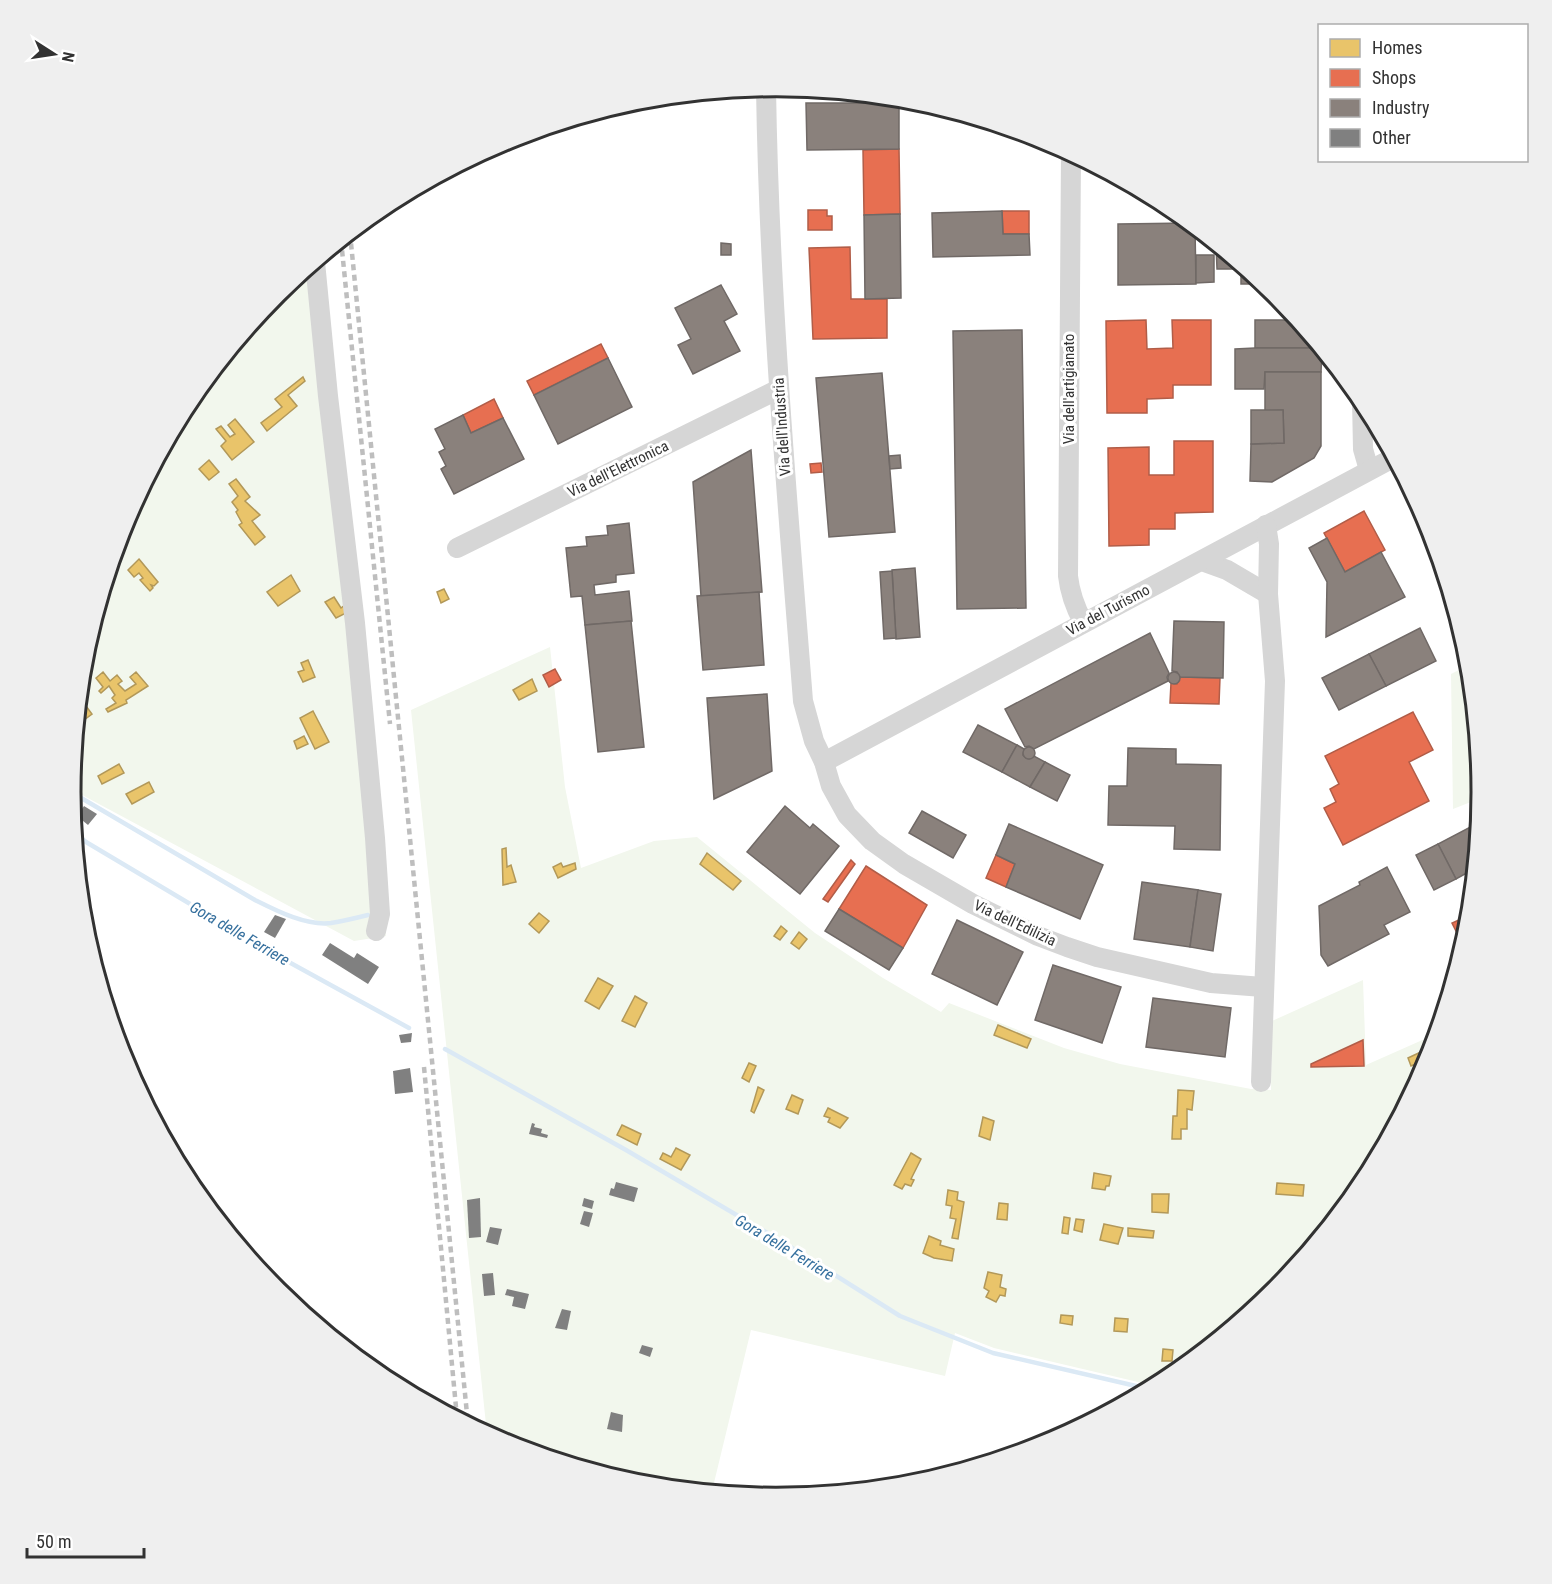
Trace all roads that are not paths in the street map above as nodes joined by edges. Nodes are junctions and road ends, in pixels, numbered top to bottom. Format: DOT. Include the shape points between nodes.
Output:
graph roads {
  1 [pos="766,97"];
  2 [pos="1071,163"];
  3 [pos="316,271"];
  4 [pos="779,389"];
  5 [pos="1362,420"];
  6 [pos="1387,462"];
  7 [pos="1369,470"];
  8 [pos="1266,525"];
  9 [pos="457,548"];
  10 [pos="1202,561"];
  11 [pos="1268,594"];
  12 [pos="1083,622"];
  13 [pos="824,762"];
  14 [pos="376,931"];
  15 [pos="1263,987"];
  16 [pos="1260,1082"];
  1 -- 4 [label="street, Via dell'Industria"];
  2 -- 12 [label="street, Via dell'artigianato" via="1068,576 1074,606"];
  3 -- 14 [label="street" via="374,827 380,914"];
  4 -- 9 [label="street, Via dell'Elettronica"];
  4 -- 13 [label="street, Via dell'Industria" via="803,701"];
  5 -- 7 [label="street" via="1363,449"];
  6 -- 7 [label="street, Via del Turismo"];
  7 -- 8 [label="street, Via del Turismo"];
  8 -- 10 [label="street, Via del Turismo"];
  8 -- 11 [label="street"];
  10 -- 11 [label="street" via="1227,570"];
  10 -- 12 [label="street, Via del Turismo"];
  11 -- 15 [label="street" via="1275,681"];
  12 -- 13 [label="street, Via del Turismo"];
  13 -- 15 [label="street, Via dell'Edilizia" via="831,786 848,815 872,841 973,904 1038,936 1097,957 1211,983"];
  15 -- 16 [label="street"];
}
